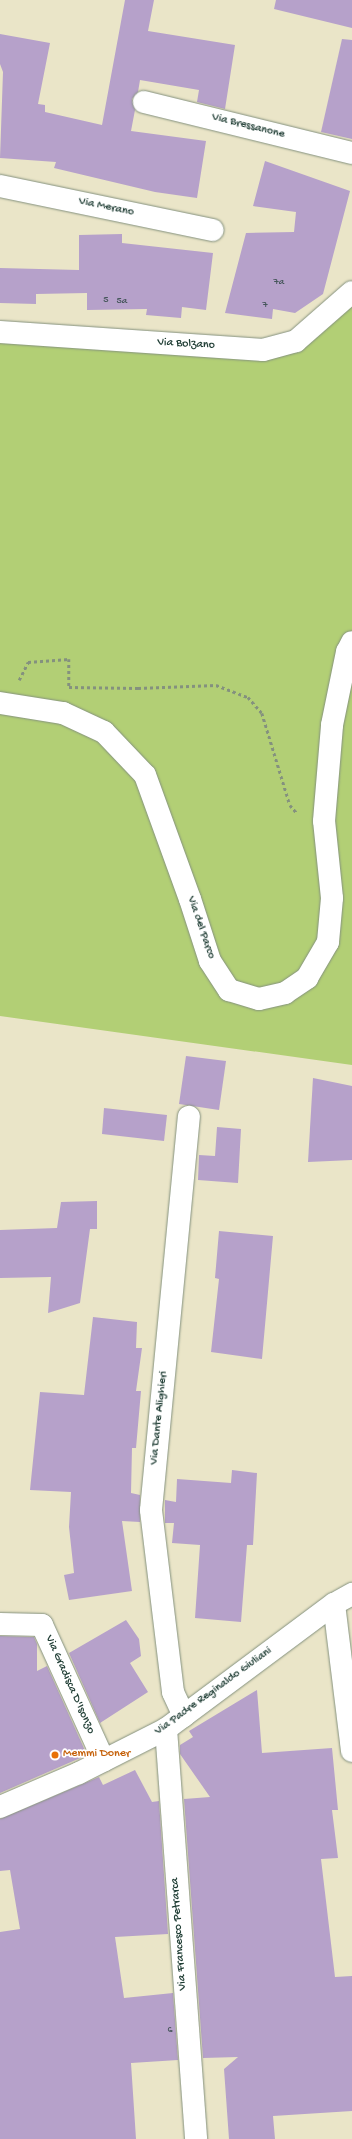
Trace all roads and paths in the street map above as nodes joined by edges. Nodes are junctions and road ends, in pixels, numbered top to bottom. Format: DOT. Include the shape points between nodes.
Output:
graph roads {
  1 [pos="144,102"];
  2 [pos="352,153"];
  3 [pos="0,186"];
  4 [pos="212,230"];
  5 [pos="352,292"];
  6 [pos="0,332"];
  7 [pos="352,642"];
  8 [pos="4,703"];
  9 [pos="324,821"];
  10 [pos="189,1117"];
  11 [pos="343,1599"];
  12 [pos="0,1624"];
  13 [pos="184,1716"];
  14 [pos="166,1729"];
  15 [pos="352,1751"];
  16 [pos="104,1761"];
  17 [pos="0,1807"];
  18 [pos="196,2139"];
  1 -- 2 [label="street, Via Bressanone"];
  3 -- 4 [label="street, Via Merano"];
  5 -- 6 [label="street, Via Bolzano" via="296,341 263,350"];
  7 -- 9 [label="street, Via del Parco" via="347,652 332,725"];
  8 -- 9 [label="path" via="28,662 69,659 69,686 138,688 216,685 248,697 262,713 290,804 307,824"];
  8 -- 9 [label="street, Via del Parco" via="63,713 104,732 145,775 210,961 229,990 259,999 285,993 307,978 328,942 332,898"];
  10 -- 13 [label="street, Via Dante Alighieri" via="151,1510 173,1692"];
  11 -- 13 [label="street, Via Padre Reginaldo Giuliani"];
  11 -- 15 [label="street"];
  12 -- 16 [label="street, Via Gradisca D'Isonzo" via="42,1625"];
  13 -- 14 [label="street, Via Padre Reginaldo Giuliani"];
  14 -- 16 [label="street, Via Padre Reginaldo Giuliani"];
  14 -- 18 [label="street, Via Francesco Petrarca"];
  16 -- 17 [label="street, Via Padre Reginaldo Giuliani"];
}
